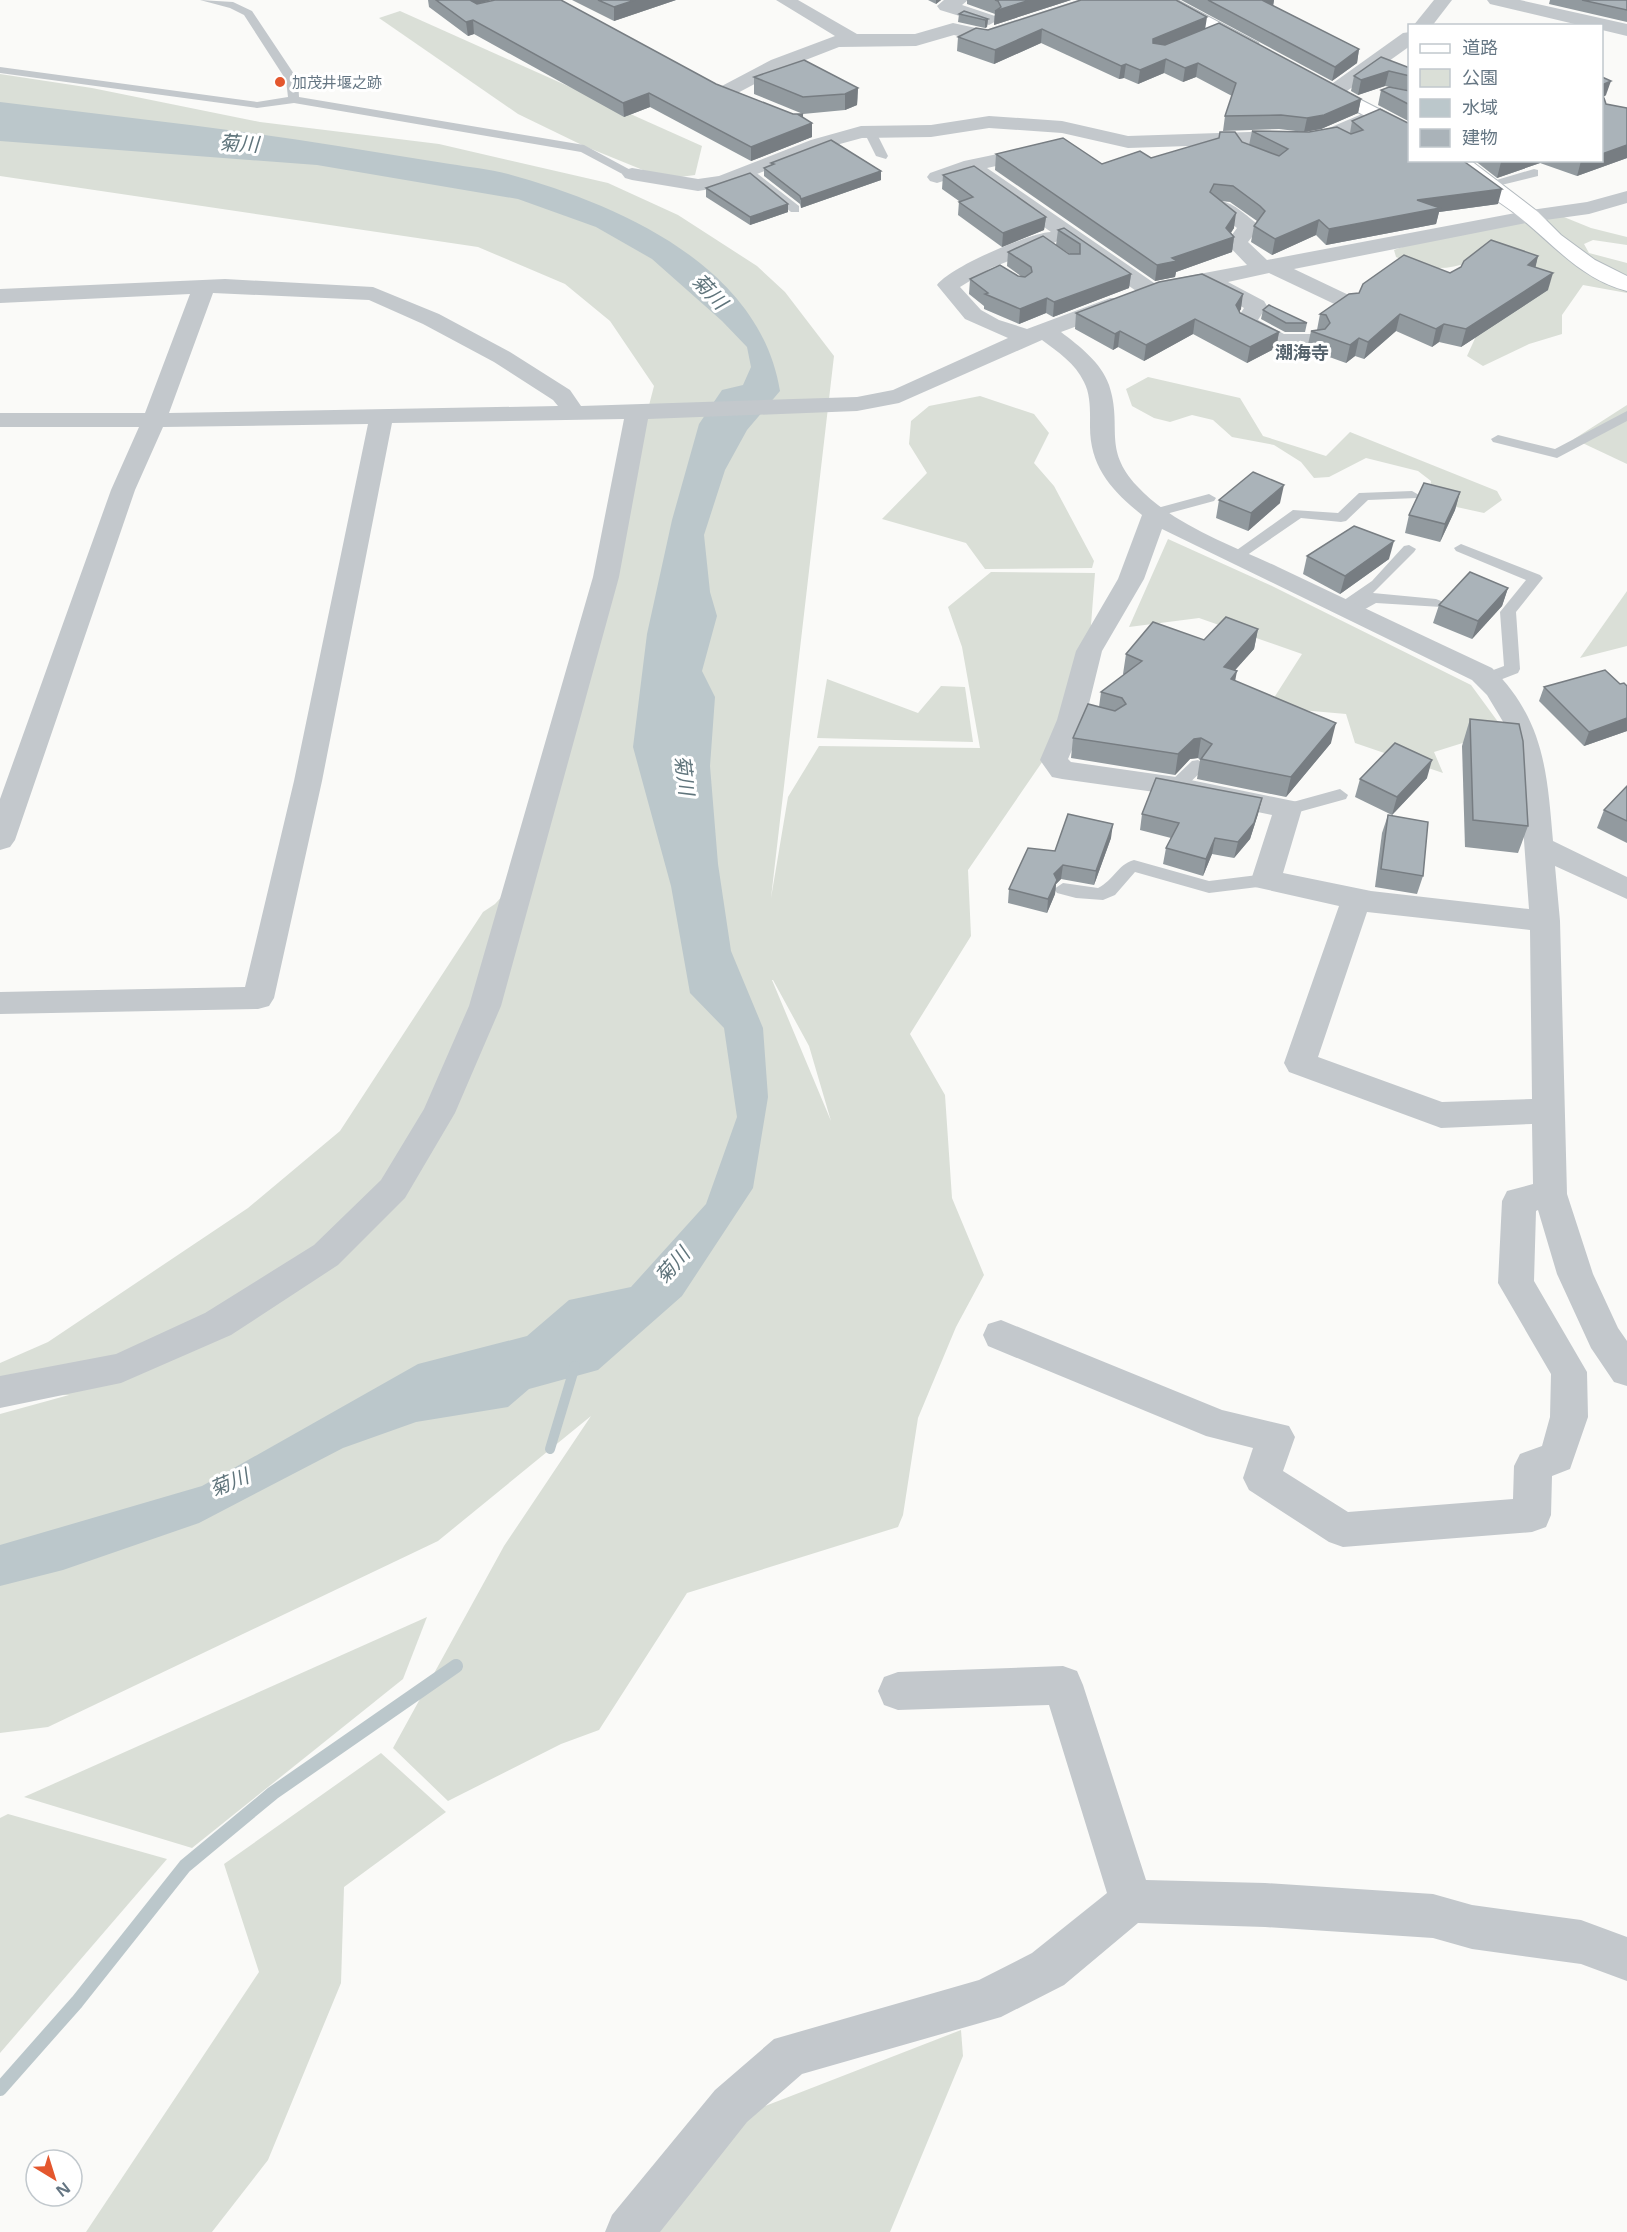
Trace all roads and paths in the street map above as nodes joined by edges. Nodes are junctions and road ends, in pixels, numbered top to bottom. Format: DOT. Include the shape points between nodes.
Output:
graph roads {
  1 [pos="205,0"];
  2 [pos="785,0"];
  3 [pos="959,0"];
  4 [pos="1096,0"];
  5 [pos="1163,0"];
  6 [pos="1443,0"];
  7 [pos="1496,0"];
  8 [pos="1424,24"];
  9 [pos="1601,24"];
  10 [pos="1603,25"];
  11 [pos="1013,28"];
  12 [pos="1627,30"];
  13 [pos="853,39"];
  14 [pos="1408,39"];
  15 [pos="1271,58"];
  16 [pos="0,70"];
  17 [pos="1302,75"];
  18 [pos="704,80"];
  19 [pos="725,92"];
  20 [pos="1333,92"];
  21 [pos="294,100"];
  22 [pos="747,100"];
  23 [pos="1376,105"];
  24 [pos="842,118"];
  25 [pos="989,122"];
  26 [pos="1408,131"];
  27 [pos="870,132"];
  28 [pos="1332,134"];
  29 [pos="1128,142"];
  30 [pos="1352,144"];
  31 [pos="882,156"];
  32 [pos="1459,162"];
  33 [pos="970,165"];
  34 [pos="750,172"];
  35 [pos="1534,173"];
  36 [pos="632,174"];
  37 [pos="938,177"];
  38 [pos="1489,184"];
  39 [pos="1627,197"];
  40 [pos="1219,206"];
  41 [pos="795,209"];
  42 [pos="1531,216"];
  43 [pos="1065,232"];
  44 [pos="1368,248"];
  45 [pos="1407,263"];
  46 [pos="1267,267"];
  47 [pos="1208,279"];
  48 [pos="1627,284"];
  49 [pos="204,287"];
  50 [pos="1150,290"];
  51 [pos="0,296"];
  52 [pos="1347,303"];
  53 [pos="1037,334"];
  54 [pos="1313,339"];
  55 [pos="573,412"];
  56 [pos="643,412"];
  57 [pos="382,415"];
  58 [pos="1627,415"];
  59 [pos="0,420"];
  60 [pos="154,420"];
  61 [pos="1498,439"];
  62 [pos="1412,495"];
  63 [pos="1209,498"];
  64 [pos="1155,513"];
  65 [pos="1461,548"];
  66 [pos="1409,549"];
  67 [pos="1235,557"];
  68 [pos="1436,604"];
  69 [pos="1347,610"];
  70 [pos="1486,679"];
  71 [pos="1198,765"];
  72 [pos="1176,786"];
  73 [pos="1340,795"];
  74 [pos="1288,809"];
  75 [pos="0,840"];
  76 [pos="1539,846"];
  77 [pos="1266,880"];
  78 [pos="1063,889"];
  79 [pos="1627,889"];
  80 [pos="1356,899"];
  81 [pos="1545,921"];
  82 [pos="0,1003"];
  83 [pos="1548,1111"];
  84 [pos="1550,1194"];
  85 [pos="1001,1335"];
  86 [pos="1627,1371"];
  87 [pos="0,1392"];
  88 [pos="898,1691"];
  89 [pos="1131,1901"];
  90 [pos="1627,1959"];
  91 [pos="629,2232"];
  1 -- 21 [label="lane" via="233,5 248,13 292,80"];
  2 -- 13 [label="street"];
  3 -- 11 [label="street" via="946,6"];
  4 -- 11 [label="street"];
  5 -- 15 [label="street" via="1214,32"];
  6 -- 8 [label="street"];
  7 -- 9 [label="street"];
  10 -- 12 [label="street"];
  11 -- 13 [label="street" via="986,36 953,29 916,40"];
  13 -- 19 [label="street" via="778,64"];
  14 -- 20 [label="street"];
  16 -- 21 [label="lane" via="258,105"];
  17 -- 20 [label="street"];
  18 -- 19 [label="street"];
  19 -- 22 [label="street"];
  20 -- 23 [label="street" via="1357,104"];
  21 -- 36 [label="lane" via="584,148"];
  23 -- 26 [label="street"];
  23 -- 28 [label="street"];
  24 -- 25 [label="street" via="913,120 970,115"];
  25 -- 27 [label="street" via="931,131"];
  25 -- 29 [label="street" via="1062,127"];
  27 -- 31 [label="lane"];
  27 -- 34 [label="street" via="818,144"];
  28 -- 29 [label="street" via="1296,142 1279,137 1240,145"];
  28 -- 30 [label="lane"];
  29 -- 33 [label="street" via="1073,142"];
  32 -- 38 [label="street"];
  33 -- 37 [label="street"];
  33 -- 43 [label="street"];
  34 -- 36 [label="street" via="698,185"];
  34 -- 41 [label="lane"];
  35 -- 38 [label="lane"];
  38 -- 42 [label="street"];
  39 -- 42 [label="street" via="1589,208"];
  40 -- 46 [label="street" via="1249,227 1237,243"];
  42 -- 44 [label="street"];
  42 -- 48 [label="street" via="1587,265"];
  43 -- 50 [label="street"];
  43 -- 53 [label="street" via="1049,247 958,277 948,285 977,320"];
  44 -- 45 [label="street"];
  44 -- 46 [label="street"];
  46 -- 47 [label="street"];
  46 -- 52 [label="street"];
  47 -- 50 [label="street"];
  47 -- 54 [label="street" via="1256,306 1246,322 1280,341"];
  49 -- 51 [label="street"];
  49 -- 55 [label="street" via="373,294 502,357 562,395"];
  49 -- 60 [label="street"];
  50 -- 53 [label="street"];
  53 -- 56 [label="street" via="899,396 872,403"];
  53 -- 64 [label="street" via="1079,357 1097,383 1102,405 1102,445 1110,470"];
  55 -- 56 [label="street"];
  55 -- 57 [label="street"];
  56 -- 87 [label="street" via="606,577 485,1006 439,1113 393,1189 326,1255 218,1324 121,1368"];
  57 -- 60 [label="street"];
  57 -- 82 [label="street" via="308,781 258,998"];
  58 -- 61 [label="lane" via="1557,454"];
  59 -- 60 [label="street"];
  60 -- 75 [label="street" via="123,490"];
  62 -- 67 [label="lane" via="1364,496 1341,518 1298,513"];
  63 -- 64 [label="lane"];
  64 -- 67 [label="street"];
  64 -- 72 [label="street" via="1131,579 1089,651 1082,716 1054,760 1062,770"];
  65 -- 70 [label="lane" via="1534,578 1508,612 1512,669"];
  66 -- 69 [label="lane"];
  67 -- 69 [label="street"];
  68 -- 69 [label="lane" via="1373,598"];
  69 -- 70 [label="street"];
  70 -- 76 [label="street" via="1498,690 1522,730 1534,786"];
  71 -- 72 [label="lane"];
  72 -- 74 [label="street"];
  73 -- 74 [label="lane"];
  74 -- 77 [label="street"];
  76 -- 79 [label="street"];
  76 -- 81 [label="street"];
  77 -- 78 [label="lane" via="1209,887 1134,866 1100,894 1091,896"];
  77 -- 80 [label="street"];
  80 -- 81 [label="street"];
  80 -- 83 [label="street" via="1300,1063 1441,1115"];
  81 -- 83 [label="street"];
  83 -- 84 [label="street"];
  84 -- 85 [label="street" via="1519,1201 1516,1283 1569,1372 1569,1417 1557,1457 1533,1466 1532,1515 1343,1530 1262,1478 1276,1437 1219,1425"];
  84 -- 86 [label="street" via="1575,1274 1604,1337"];
  88 -- 89 [label="street" via="1063,1685"];
  89 -- 90 [label="street" via="1276,1905 1433,1916 1472,1926 1581,1942"];
  89 -- 91 [label="street" via="1048,1969 985,2001 790,2055 731,2106"];
}
